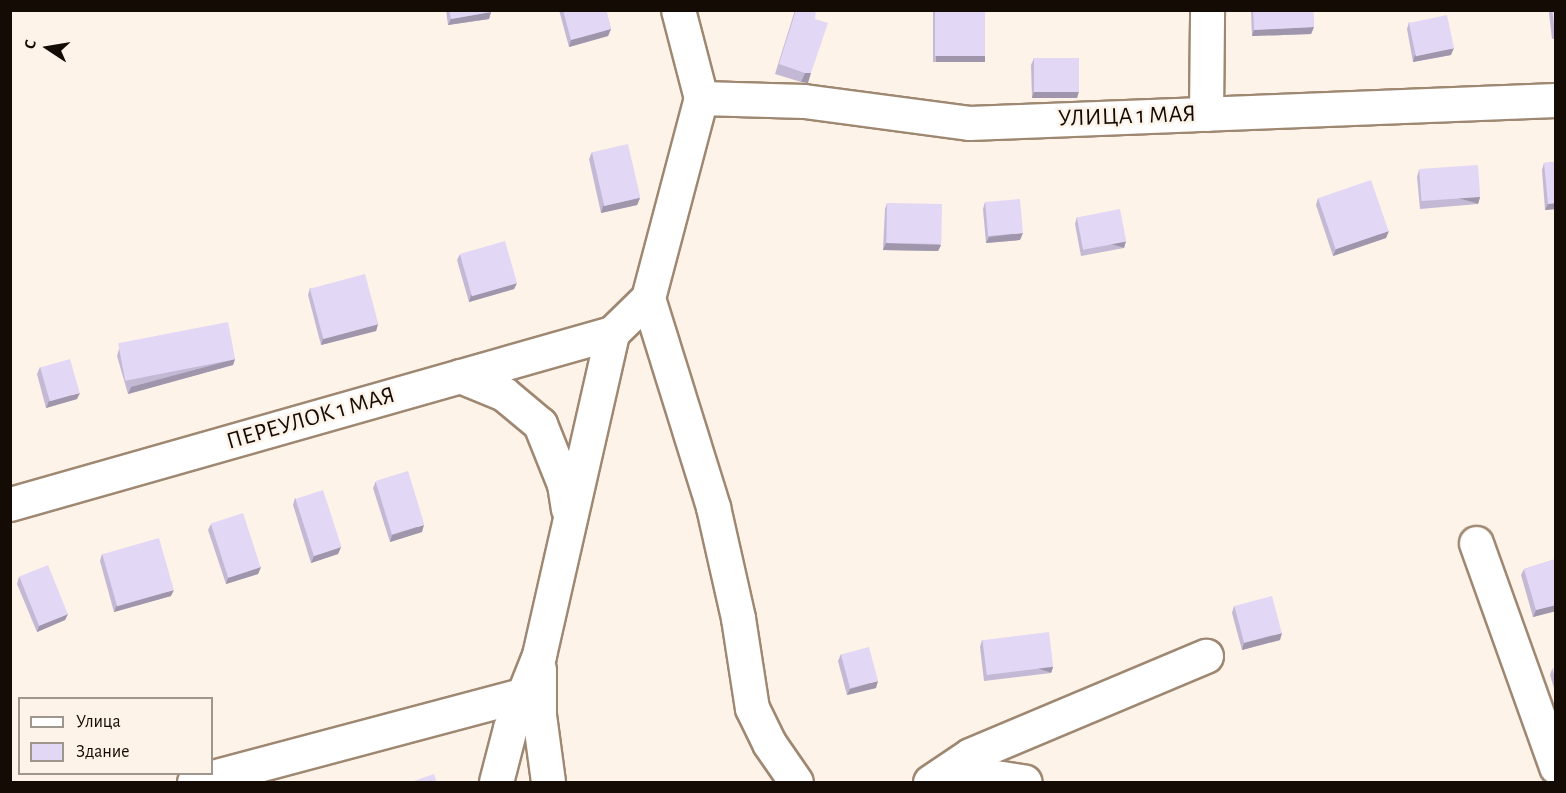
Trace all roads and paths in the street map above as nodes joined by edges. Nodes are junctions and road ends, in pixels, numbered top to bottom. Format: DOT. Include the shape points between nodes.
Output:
graph roads {
  1 [pos="678,10"];
  2 [pos="1207,10"];
  3 [pos="700,99"];
  4 [pos="1556,100"];
  5 [pos="1206,114"];
  6 [pos="648,297"];
  7 [pos="612,333"];
  8 [pos="460,376"];
  9 [pos="10,504"];
  10 [pos="570,517"];
  11 [pos="1476,543"];
  12 [pos="539,655"];
  13 [pos="1206,656"];
  14 [pos="521,695"];
  15 [pos="1556,767"];
  16 [pos="194,783"];
  17 [pos="496,783"];
  18 [pos="548,783"];
  19 [pos="796,783"];
  20 [pos="930,783"];
  21 [pos="944,783"];
  22 [pos="1025,783"];
  1 -- 3 [label="street"];
  2 -- 5 [label="street"];
  3 -- 5 [label="street, УЛИЦА 1 МАЯ" via="804,101 969,123"];
  3 -- 6 [label="street"];
  4 -- 5 [label="street, УЛИЦА 1 МАЯ"];
  6 -- 7 [label="street"];
  6 -- 19 [label="street" via="713,507 752,708 769,743"];
  7 -- 8 [label="street, ПЕРЕУЛОК 1 МАЯ"];
  7 -- 10 [label="street"];
  8 -- 9 [label="street, ПЕРЕУЛОК 1 МАЯ"];
  8 -- 10 [label="street" via="504,394 540,424 564,484"];
  10 -- 12 [label="street"];
  11 -- 15 [label="street"];
  12 -- 14 [label="street"];
  12 -- 18 [label="street" via="539,715"];
  13 -- 20 [label="street" via="970,755"];
  14 -- 16 [label="street"];
  14 -- 17 [label="street"];
  21 -- 22 [label="street" via="988,776"];
}
